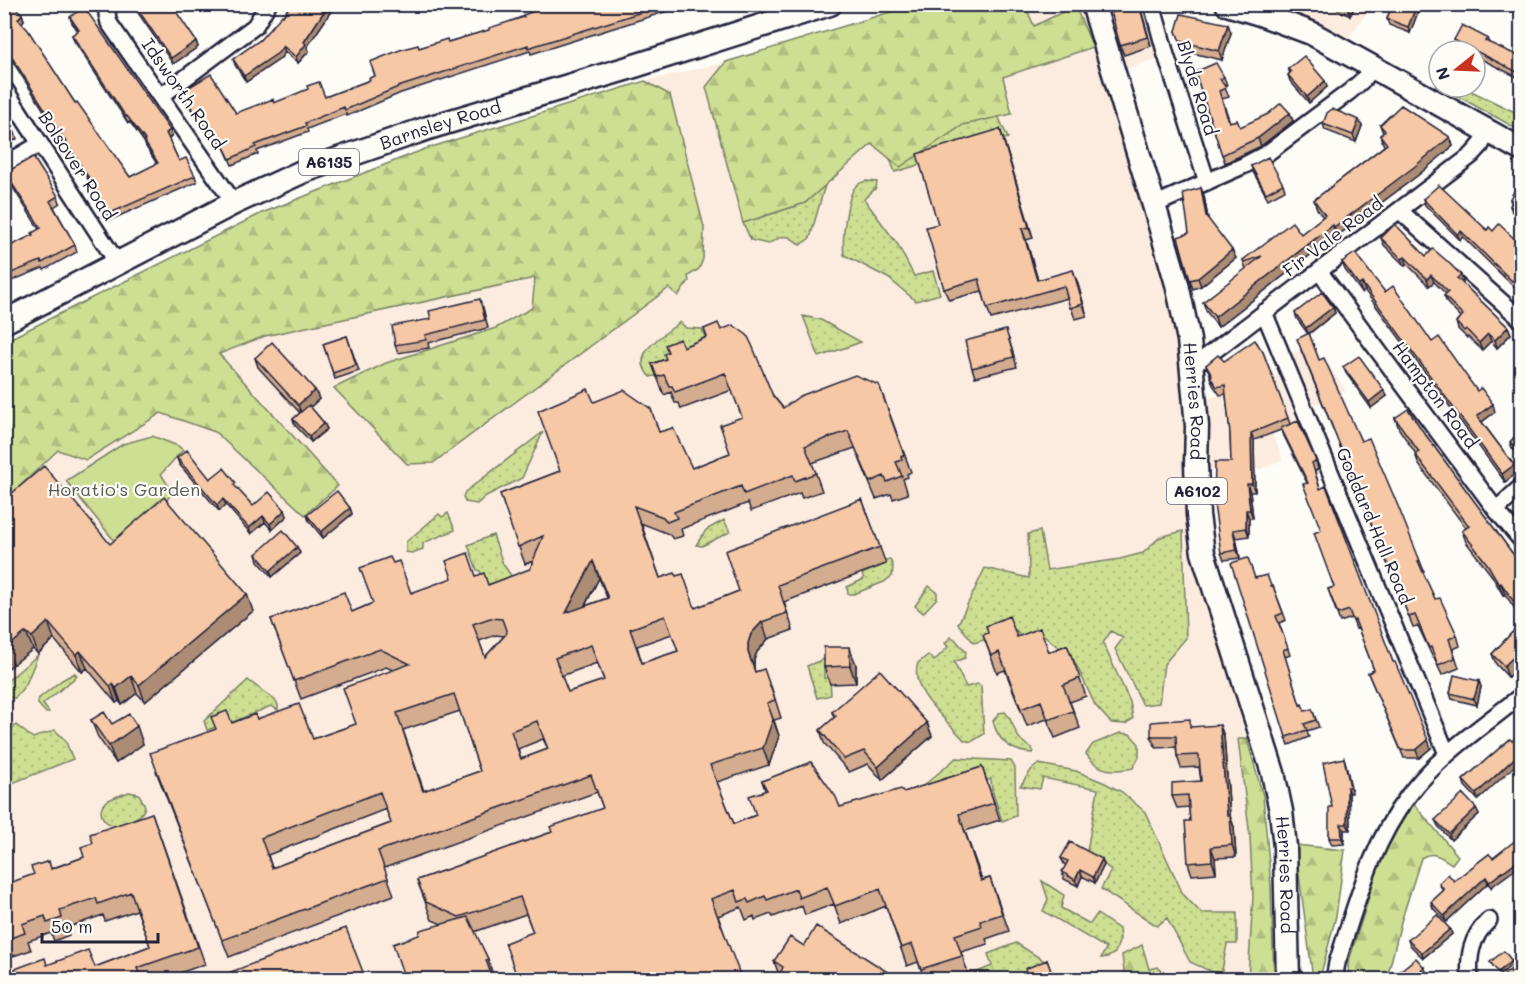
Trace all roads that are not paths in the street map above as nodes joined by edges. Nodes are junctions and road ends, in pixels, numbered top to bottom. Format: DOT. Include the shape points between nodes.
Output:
graph roads {
  1 [pos="109,4"];
  2 [pos="268,4"];
  3 [pos="830,4"];
  4 [pos="1093,4"];
  5 [pos="1152,4"];
  6 [pos="1227,4"];
  7 [pos="1373,67"];
  8 [pos="4,88"];
  9 [pos="161,96"];
  10 [pos="1487,131"];
  11 [pos="40,144"];
  12 [pos="1521,150"];
  13 [pos="4,165"];
  14 [pos="1207,182"];
  15 [pos="234,203"];
  16 [pos="1154,205"];
  17 [pos="1400,211"];
  18 [pos="118,264"];
  19 [pos="1319,271"];
  20 [pos="1264,312"];
  21 [pos="1521,320"];
  22 [pos="4,322"];
  23 [pos="1192,362"];
  24 [pos="1521,486"];
  25 [pos="1496,510"];
  26 [pos="1521,540"];
  27 [pos="1521,695"];
  28 [pos="1448,754"];
  29 [pos="1489,920"];
  30 [pos="1288,980"];
  31 [pos="1334,980"];
  32 [pos="1470,980"];
  1 -- 9 [label="street, Idsworth Road" via="109,23"];
  2 -- 9 [label="street" via="255,26"];
  3 -- 15 [label="main road, Barnsley Road / A6135" via="365,149"];
  4 -- 16 [label="main road, Herries Road / A6102"];
  5 -- 14 [label="street, Blyde Road"];
  6 -- 7 [label="main road" via="1311,33"];
  7 -- 10 [label="main road"];
  7 -- 14 [label="street" via="1364,79 1291,137"];
  8 -- 11 [label="street, Bolsover Road"];
  9 -- 15 [label="street, Idsworth Road"];
  10 -- 12 [label="main road"];
  10 -- 17 [label="street, Fir Vale Road" via="1477,151"];
  11 -- 13 [label="street"];
  11 -- 18 [label="street, Bolsover Road"];
  14 -- 16 [label="street"];
  15 -- 18 [label="main road, Barnsley Road / A6135"];
  16 -- 23 [label="main road, Herries Road / A6102" via="1177,284"];
  17 -- 19 [label="street, Fir Vale Road"];
  17 -- 21 [label="street"];
  18 -- 22 [label="main road, Barnsley Road / A6135"];
  19 -- 20 [label="street, Fir Vale Road"];
  19 -- 25 [label="street, Hampton Road"];
  20 -- 23 [label="street, Fir Vale Road" via="1202,360"];
  20 -- 28 [label="street, Goddard Hall Road"];
  23 -- 30 [label="main road, Herries Road / A6102" via="1203,553 1273,773 1281,811"];
  24 -- 25 [label="street"];
  25 -- 26 [label="street, Hampton Road"];
  27 -- 28 [label="street"];
  28 -- 31 [label="street" via="1409,795 1385,831 1371,861"];
  29 -- 32 [label="street" via="1472,944"];
}
